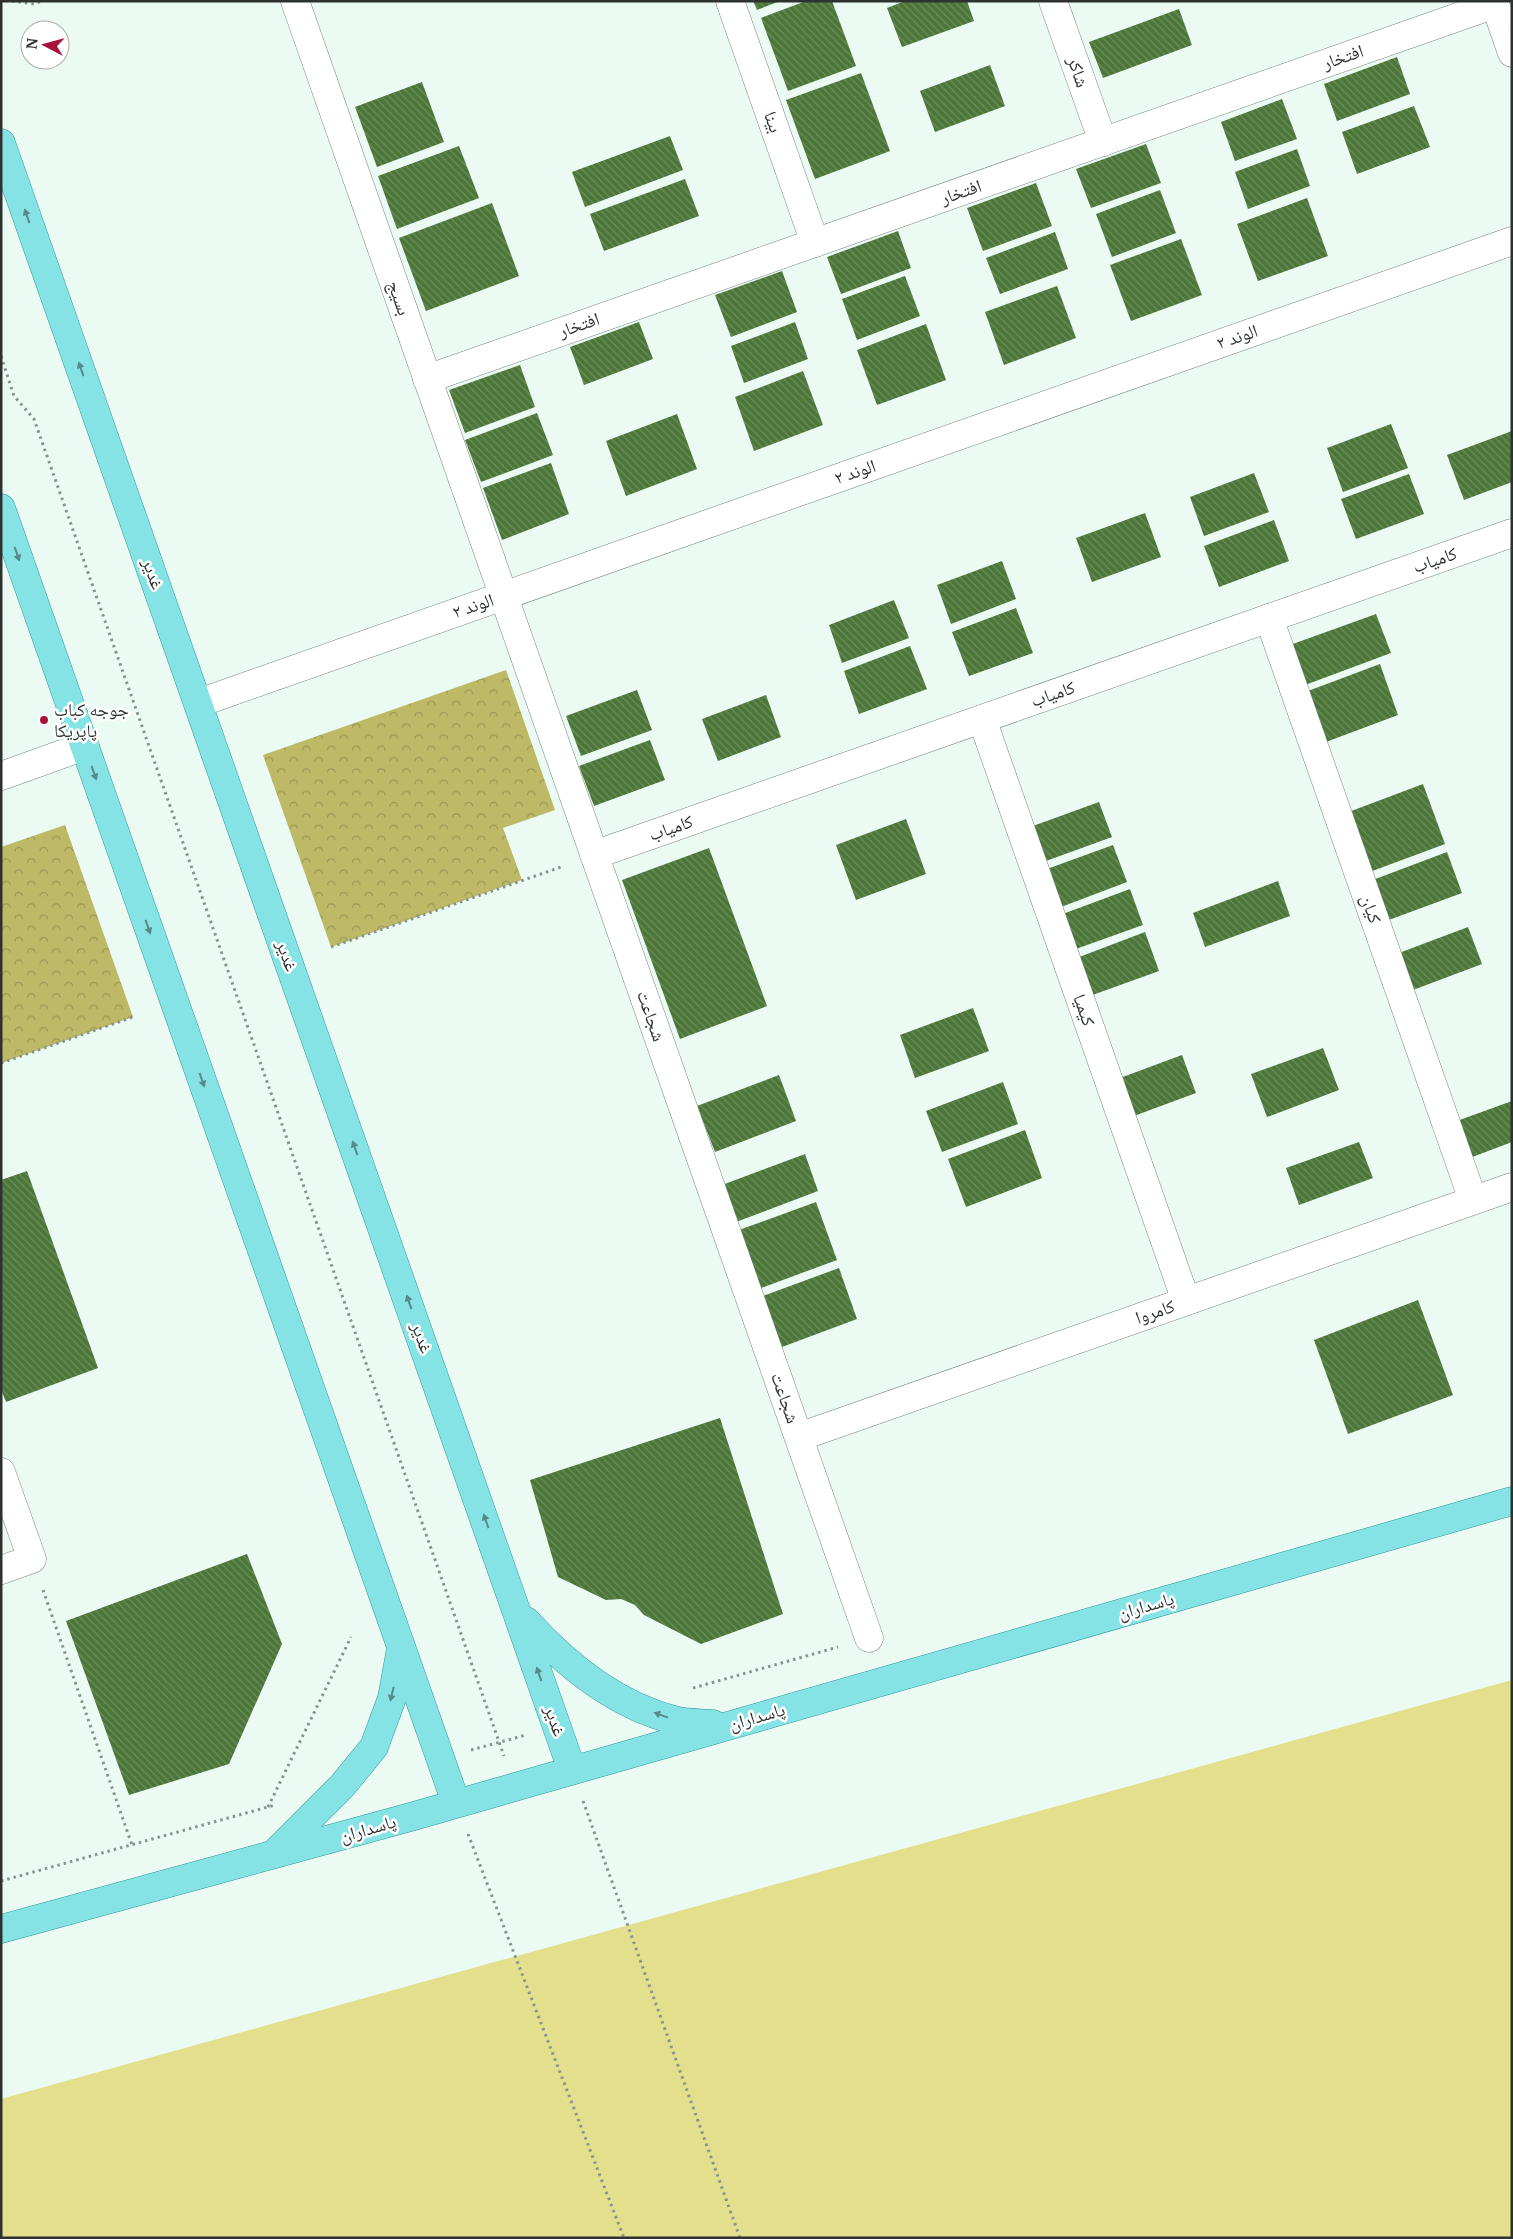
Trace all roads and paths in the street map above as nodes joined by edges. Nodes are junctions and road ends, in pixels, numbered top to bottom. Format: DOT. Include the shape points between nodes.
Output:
graph roads {
  1 [pos="12,1"];
  2 [pos="42,1"];
  3 [pos="295,1"];
  4 [pos="730,1"];
  5 [pos="1053,1"];
  6 [pos="1494,3"];
  7 [pos="1512,53"];
  8 [pos="1103,142"];
  9 [pos="1,143"];
  10 [pos="1512,241"];
  11 [pos="815,243"];
  12 [pos="1,356"];
  13 [pos="427,378"];
  14 [pos="1,508"];
  15 [pos="1512,533"];
  16 [pos="503,596"];
  17 [pos="1269,618"];
  18 [pos="198,702"];
  19 [pos="982,718"];
  20 [pos="85,746"];
  21 [pos="1,776"];
  22 [pos="594,855"];
  23 [pos="331,947"];
  24 [pos="133,1017"];
  25 [pos="1,1063"];
  26 [pos="1512,1187"];
  27 [pos="1473,1200"];
  28 [pos="1186,1301"];
  29 [pos="799,1437"];
  30 [pos="1,1472"];
  31 [pos="1512,1501"];
  32 [pos="32,1559"];
  33 [pos="1,1570"];
  34 [pos="518,1613"];
  35 [pos="351,1637"];
  36 [pos="869,1638"];
  37 [pos="401,1646"];
  38 [pos="726,1726"];
  39 [pos="572,1770"];
  40 [pos="516,1785"];
  41 [pos="456,1803"];
  42 [pos="132,1845"];
  43 [pos="272,1856"];
  44 [pos="1,1881"];
  45 [pos="1,1929"];
  46 [pos="624,2238"];
  47 [pos="740,2238"];
  1 -- 2 [label="path" via="34,4"];
  3 -- 13 [label="street, بسیج"];
  4 -- 11 [label="street, بینا"];
  5 -- 8 [label="street, شاکر"];
  6 -- 7 [label="street"];
  6 -- 8 [label="street, افتخار"];
  8 -- 11 [label="street, افتخار"];
  18 -- 9 [label="main road, غدیر, one-way"];
  10 -- 16 [label="street, الوند ۲"];
  11 -- 13 [label="street, افتخار"];
  12 -- 40 [label="path" via="14,396 34,419"];
  13 -- 16 [label="street, بسیج"];
  14 -- 20 [label="main road, one-way"];
  15 -- 17 [label="street, کامیاب"];
  16 -- 18 [label="street, الوند ۲"];
  16 -- 22 [label="street, شجاعت"];
  17 -- 19 [label="street, کامیاب"];
  17 -- 27 [label="street, کیان"];
  34 -- 18 [label="main road, غدیر, one-way"];
  19 -- 22 [label="street, کامیاب"];
  19 -- 28 [label="street, کیمیا"];
  20 -- 21 [label="street"];
  20 -- 37 [label="main road, one-way"];
  22 -- 23 [label="path"];
  22 -- 29 [label="street, شجاعت"];
  24 -- 25 [label="path"];
  26 -- 27 [label="street, کامروا"];
  27 -- 28 [label="street, کامروا"];
  28 -- 29 [label="street, کامروا"];
  29 -- 36 [label="street, شجاعت"];
  30 -- 32 [label="street"];
  31 -- 38 [label="main road, پاسداران"];
  32 -- 33 [label="street"];
  32 -- 42 [label="path"];
  38 -- 34 [label="main road, one-way" via="675,1720 607,1692 552,1649"];
  39 -- 34 [label="main road, غدیر, one-way"];
  35 -- 42 [label="path" via="268,1807"];
  37 -- 41 [label="main road"];
  37 -- 43 [label="main road, one-way" via="392,1698 374,1747 342,1786"];
  38 -- 39 [label="main road, پاسداران"];
  39 -- 40 [label="main road, پاسداران"];
  39 -- 47 [label="path"];
  40 -- 41 [label="main road, پاسداران"];
  41 -- 43 [label="main road, پاسداران"];
  41 -- 46 [label="path"];
  42 -- 44 [label="path"];
  43 -- 45 [label="main road, پاسداران"];
}
